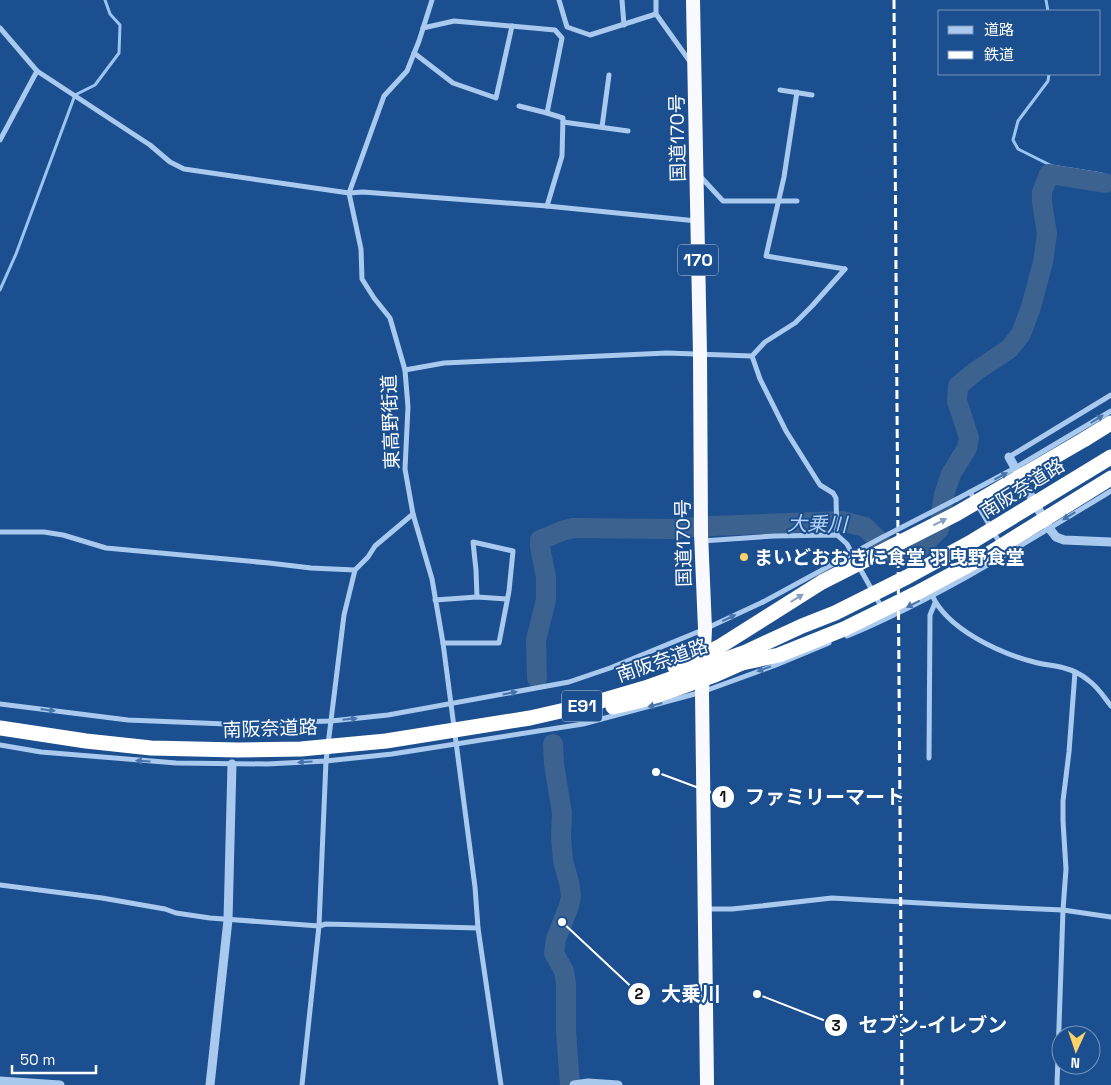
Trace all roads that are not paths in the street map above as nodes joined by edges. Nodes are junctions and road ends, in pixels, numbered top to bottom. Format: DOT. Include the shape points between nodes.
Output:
graph roads {
  1 [pos="432,0"];
  2 [pos="559,0"];
  3 [pos="622,0"];
  4 [pos="656,0"];
  5 [pos="693,0"];
  6 [pos="656,14"];
  7 [pos="624,25"];
  8 [pos="512,26"];
  9 [pos="0,28"];
  10 [pos="423,28"];
  11 [pos="414,53"];
  12 [pos="695,69"];
  13 [pos="37,71"];
  14 [pos="609,75"];
  15 [pos="780,90"];
  16 [pos="797,92"];
  17 [pos="812,95"];
  18 [pos="519,106"];
  19 [pos="547,113"];
  20 [pos="563,122"];
  21 [pos="602,128"];
  22 [pos="628,131"];
  23 [pos="0,140"];
  24 [pos="697,173"];
  25 [pos="350,193"];
  26 [pos="779,201"];
  27 [pos="797,201"];
  28 [pos="547,206"];
  29 [pos="698,221"];
  30 [pos="700,354"];
  31 [pos="752,356"];
  32 [pos="405,370"];
  33 [pos="1111,395"];
  34 [pos="1111,411"];
  35 [pos="1111,423"];
  36 [pos="1009,457"];
  37 [pos="1111,457"];
  38 [pos="1111,466"];
  39 [pos="1016,468"];
  40 [pos="1111,478"];
  41 [pos="1111,490"];
  42 [pos="970,492"];
  43 [pos="413,514"];
  44 [pos="1049,528"];
  45 [pos="701,531"];
  46 [pos="0,532"];
  47 [pos="837,534"];
  48 [pos="1111,542"];
  49 [pos="1006,554"];
  50 [pos="355,570"];
  51 [pos="932,595"];
  52 [pos="477,597"];
  53 [pos="507,599"];
  54 [pos="435,600"];
  55 [pos="935,603"];
  56 [pos="887,617"];
  57 [pos="705,629"];
  58 [pos="443,643"];
  59 [pos="742,664"];
  60 [pos="1075,672"];
  61 [pos="702,692"];
  62 [pos="0,704"];
  63 [pos="451,704"];
  64 [pos="1111,706"];
  65 [pos="530,718"];
  66 [pos="331,721"];
  67 [pos="0,728"];
  68 [pos="0,737"];
  69 [pos="456,744"];
  70 [pos="0,745"];
  71 [pos="930,758"];
  72 [pos="326,760"];
  73 [pos="232,764"];
  74 [pos="0,884"];
  75 [pos="705,909"];
  76 [pos="1063,910"];
  77 [pos="1111,917"];
  78 [pos="228,920"];
  79 [pos="319,926"];
  80 [pos="478,928"];
  81 [pos="0,1081"];
  82 [pos="60,1085"];
  83 [pos="210,1085"];
  84 [pos="302,1085"];
  85 [pos="501,1085"];
  86 [pos="575,1085"];
  87 [pos="618,1085"];
  88 [pos="707,1085"];
  89 [pos="1057,1085"];
  1 -- 10 [label="street"];
  2 -- 7 [label="street" via="567,27 590,36"];
  3 -- 7 [label="street"];
  4 -- 6 [label="street"];
  5 -- 12 [label="highway, 国道170号 / 170"];
  6 -- 7 [label="street"];
  6 -- 12 [label="street"];
  8 -- 10 [label="street" via="454,21"];
  8 -- 11 [label="street" via="496,98 453,83"];
  8 -- 19 [label="street" via="554,30 562,38"];
  9 -- 13 [label="street"];
  10 -- 11 [label="street"];
  11 -- 25 [label="street" via="407,71 384,96"];
  12 -- 24 [label="highway, 国道170号 / 170"];
  13 -- 23 [label="street"];
  13 -- 25 [label="street" via="184,169"];
  14 -- 21 [label="street"];
  15 -- 16 [label="street"];
  16 -- 17 [label="street"];
  16 -- 26 [label="street"];
  18 -- 19 [label="street"];
  19 -- 20 [label="street" via="563,118"];
  20 -- 21 [label="street"];
  20 -- 28 [label="street" via="562,156"];
  21 -- 22 [label="street"];
  24 -- 26 [label="street" via="723,201"];
  24 -- 29 [label="highway, 国道170号 / 170"];
  25 -- 28 [label="street"];
  25 -- 32 [label="street, 東高野街道" via="361,249 362,279 390,318"];
  26 -- 27 [label="street"];
  26 -- 31 [label="street" via="766,256 845,269 795,323 765,342"];
  28 -- 29 [label="street"];
  29 -- 30 [label="highway, 国道170号 / 170"];
  30 -- 31 [label="street"];
  30 -- 32 [label="street" via="444,363"];
  30 -- 45 [label="highway, 国道170号 / 170"];
  31 -- 47 [label="street" via="786,431 820,484 836,498"];
  32 -- 43 [label="street, 東高野街道" via="408,407 405,469"];
  33 -- 36 [label="street"];
  39 -- 34 [label="street, one-way"];
  65 -- 35 [label="highway, one-way, bridge" via="701,656 822,582 956,514"];
  36 -- 39 [label="street"];
  37 -- 65 [label="highway, 南阪奈道路 / E91, bridge" via="973,541 835,613 746,652 645,688"];
  38 -- 59 [label="highway, 南阪奈道路 / E91, bridge" via="969,552"];
  42 -- 39 [label="street, one-way"];
  39 -- 44 [label="street"];
  40 -- 59 [label="highway, bridge" via="982,558 906,598 844,629 779,654"];
  41 -- 44 [label="street, one-way"];
  42 -- 49 [label="street"];
  57 -- 42 [label="street, one-way, bridge" via="763,602"];
  43 -- 50 [label="street" via="375,546"];
  43 -- 54 [label="street, 東高野街道"];
  44 -- 48 [label="street" via="1056,537 1064,540"];
  44 -- 49 [label="street"];
  45 -- 47 [label="street" via="774,536"];
  45 -- 57 [label="highway, 国道170号 / 170"];
  46 -- 50 [label="street" via="44,532 106,548"];
  47 -- 56 [label="street" via="847,544"];
  49 -- 51 [label="street"];
  50 -- 66 [label="street" via="344,615"];
  51 -- 55 [label="street"];
  51 -- 56 [label="street, one-way"];
  52 -- 53 [label="street"];
  52 -- 53 [label="street" via="473,542 513,551"];
  52 -- 54 [label="street"];
  53 -- 58 [label="street" via="499,643"];
  54 -- 58 [label="street, 東高野街道"];
  55 -- 60 [label="street" via="968,634 1008,654"];
  55 -- 71 [label="street" via="930,615"];
  56 -- 61 [label="street, one-way" via="776,665"];
  57 -- 61 [label="highway, 国道170号 / 170"];
  63 -- 57 [label="street, one-way" via="569,682"];
  58 -- 63 [label="street, 東高野街道"];
  59 -- 68 [label="highway, 南阪奈道路 / E91, bridge" via="647,699 610,708 556,721 389,749 300,756 150,755"];
  60 -- 64 [label="street" via="1089,680"];
  60 -- 76 [label="street" via="1062,801 1066,869"];
  61 -- 69 [label="street, one-way" via="583,724"];
  61 -- 75 [label="highway, 国道170号 / 170"];
  62 -- 66 [label="street, one-way" via="128,720 226,724"];
  66 -- 63 [label="street, one-way"];
  63 -- 69 [label="street, 東高野街道"];
  65 -- 67 [label="highway, 南阪奈道路 / E91, bridge" via="386,741 301,749 151,748"];
  66 -- 72 [label="street"];
  69 -- 72 [label="street"];
  69 -- 80 [label="street, 東高野街道"];
  73 -- 70 [label="street, one-way" via="130,760"];
  72 -- 73 [label="street, one-way"];
  72 -- 79 [label="street"];
  73 -- 78 [label="street"];
  74 -- 78 [label="street"];
  75 -- 76 [label="street" via="832,898"];
  75 -- 88 [label="highway, 国道170号 / 170"];
  76 -- 77 [label="street"];
  76 -- 89 [label="street"];
  78 -- 79 [label="street"];
  78 -- 83 [label="street"];
  79 -- 80 [label="street"];
  79 -- 84 [label="street"];
  80 -- 85 [label="street, 東高野街道"];
  81 -- 82 [label="street"];
  86 -- 87 [label="street"];
}
